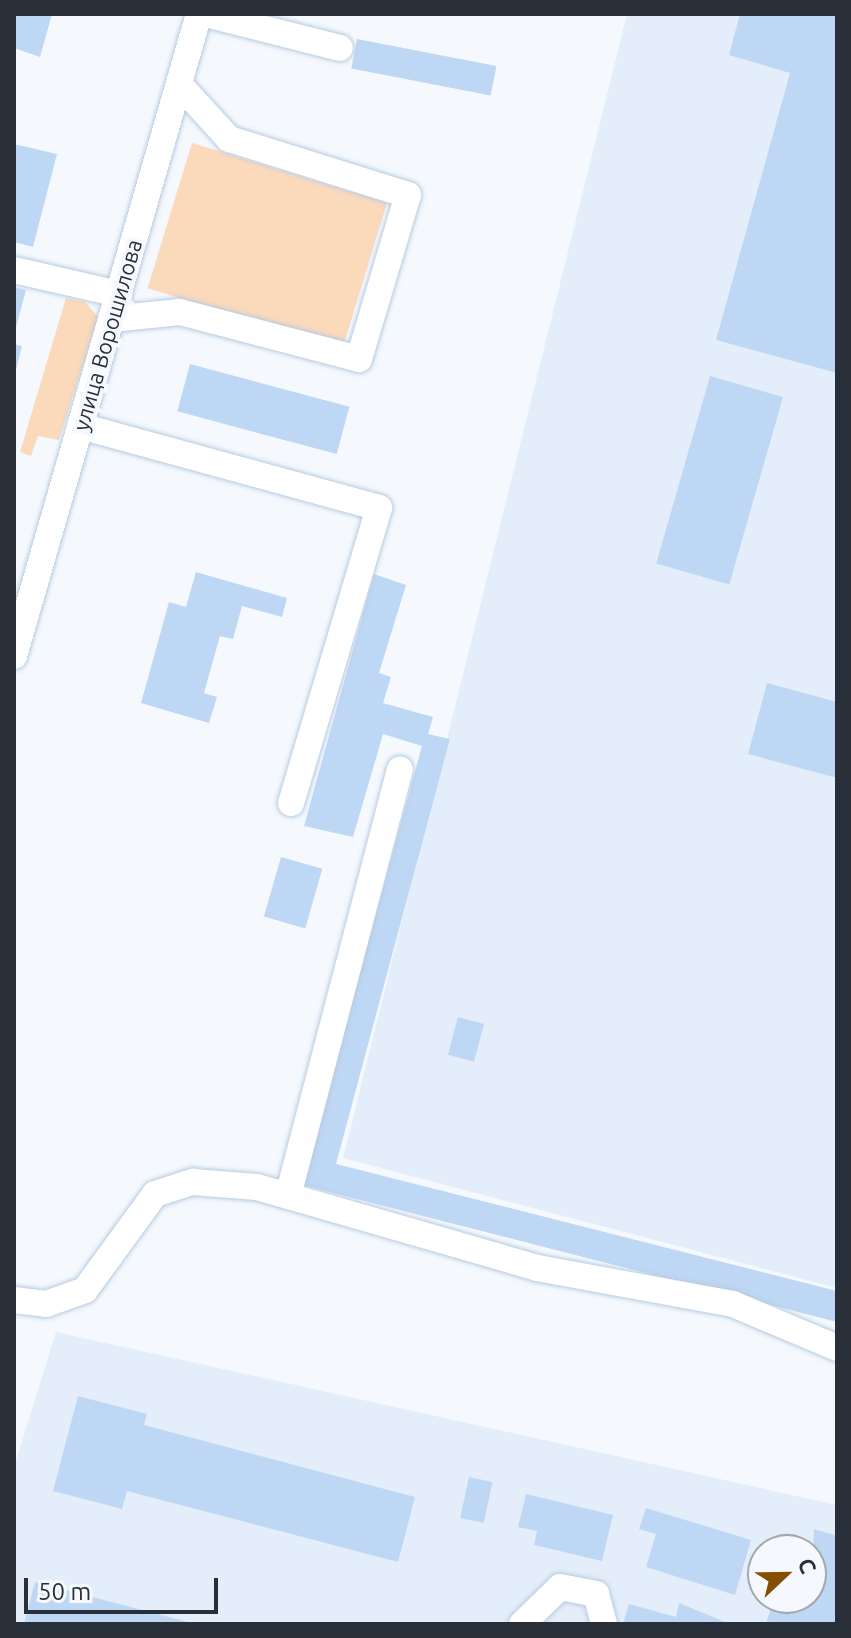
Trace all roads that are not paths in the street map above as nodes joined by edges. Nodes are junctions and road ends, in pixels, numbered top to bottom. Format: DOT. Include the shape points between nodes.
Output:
graph roads {
  1 [pos="199,14"];
  2 [pos="206,14"];
  3 [pos="340,48"];
  4 [pos="179,84"];
  5 [pos="14,270"];
  6 [pos="115,306"];
  7 [pos="80,426"];
  8 [pos="14,656"];
  9 [pos="400,769"];
  10 [pos="291,803"];
  11 [pos="288,1196"];
  12 [pos="14,1300"];
  13 [pos="837,1348"];
  14 [pos="522,1624"];
  15 [pos="604,1624"];
  1 -- 4 [label="street, улица Ворошилова"];
  2 -- 3 [label="street"];
  4 -- 6 [label="street, улица Ворошилова"];
  4 -- 6 [label="street" via="229,139 408,195 359,359 180,312"];
  5 -- 6 [label="street"];
  6 -- 7 [label="street, улица Ворошилова"];
  7 -- 8 [label="street, улица Ворошилова"];
  7 -- 10 [label="street" via="379,508"];
  9 -- 11 [label="street"];
  11 -- 12 [label="street" via="193,1182 155,1194 85,1290 46,1304"];
  11 -- 13 [label="street" via="537,1268 733,1304"];
  14 -- 15 [label="street" via="560,1587 596,1594"];
}
